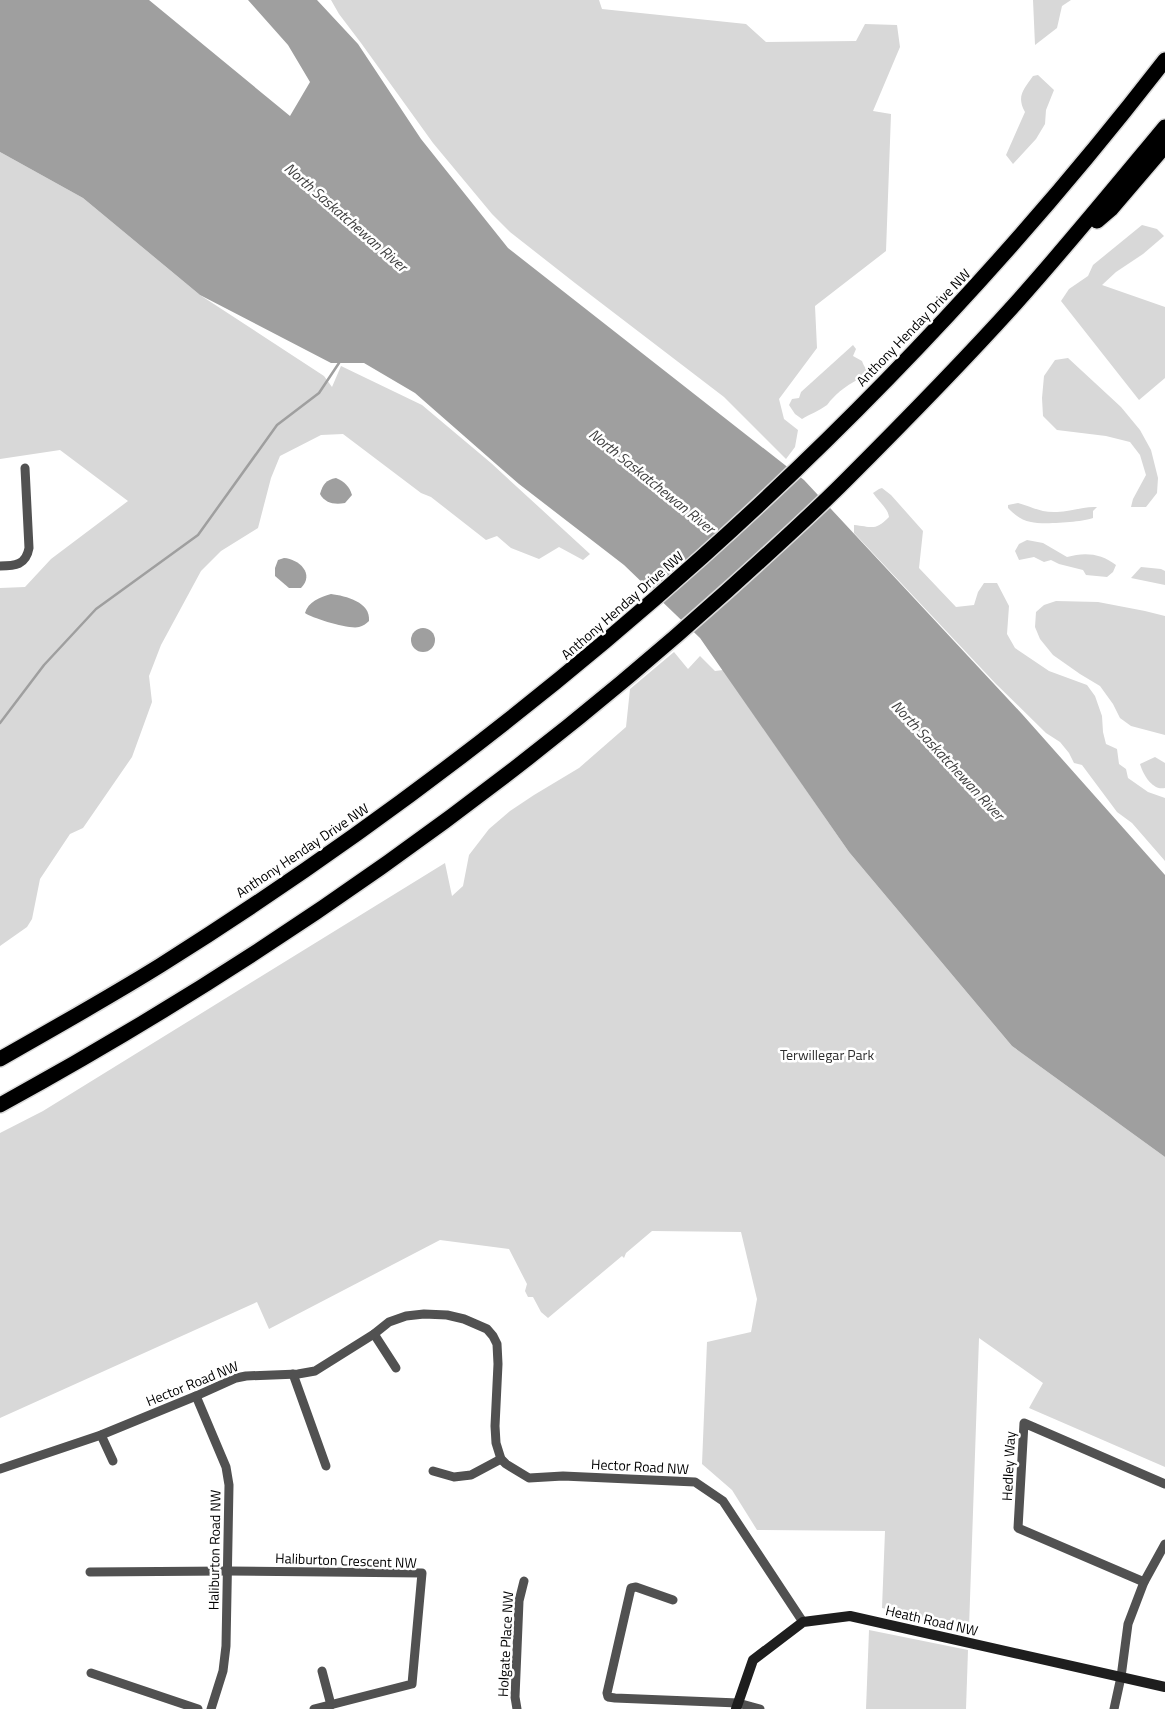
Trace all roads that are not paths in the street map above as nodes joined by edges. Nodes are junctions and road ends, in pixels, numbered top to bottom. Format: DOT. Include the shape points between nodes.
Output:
graph roads {
  1 [pos="1165,60"];
  2 [pos="1165,127"];
  3 [pos="1165,146"];
  4 [pos="1059,253"];
  5 [pos="25,468"];
  6 [pos="0,566"];
  7 [pos="0,1059"];
  8 [pos="0,1105"];
  9 [pos="374,1334"];
  10 [pos="396,1368"];
  11 [pos="293,1374"];
  12 [pos="196,1396"];
  13 [pos="101,1434"];
  14 [pos="501,1459"];
  15 [pos="113,1461"];
  16 [pos="326,1466"];
  17 [pos="0,1469"];
  18 [pos="432,1471"];
  19 [pos="1165,1484"];
  20 [pos="1165,1544"];
  21 [pos="228,1571"];
  22 [pos="90,1572"];
  23 [pos="524,1581"];
  24 [pos="1144,1582"];
  25 [pos="673,1600"];
  26 [pos="804,1622"];
  27 [pos="322,1671"];
  28 [pos="91,1673"];
  29 [pos="1121,1677"];
  30 [pos="1165,1687"];
  31 [pos="331,1705"];
  32 [pos="737,1706"];
  33 [pos="198,1709"];
  34 [pos="210,1709"];
  35 [pos="314,1709"];
  36 [pos="516,1709"];
  37 [pos="760,1709"];
  38 [pos="1114,1709"];
  1 -- 7 [label="highway, Anthony Henday Drive NW" via="1048,204 934,331 812,455 650,603 441,773 320,859 161,965"];
  2 -- 4 [label="highway"];
  3 -- 4 [label="highway" via="1111,209"];
  4 -- 8 [label="highway" via="981,341 843,483 681,633 598,702 486,790 344,893 184,999"];
  5 -- 6 [label="street" via="29,548 22,563"];
  9 -- 10 [label="street"];
  9 -- 11 [label="street, Hector Road NW" via="315,1371"];
  9 -- 14 [label="street, Hector Road NW" via="389,1322 424,1314 464,1319 487,1329 497,1344 495,1426"];
  11 -- 12 [label="street, Hector Road NW" via="246,1376"];
  11 -- 16 [label="street"];
  12 -- 13 [label="street, Hector Road NW"];
  12 -- 21 [label="street, Haliburton Road NW" via="226,1466 229,1485"];
  13 -- 15 [label="street"];
  13 -- 17 [label="street, Hector Road NW"];
  14 -- 18 [label="street" via="470,1475 454,1477"];
  14 -- 26 [label="street, Hector Road NW" via="528,1478 563,1476 695,1482 723,1500"];
  19 -- 24 [label="street, Hedley Way" via="1024,1423 1018,1528"];
  20 -- 24 [label="street"];
  21 -- 22 [label="street"];
  21 -- 31 [label="street, Haliburton Crescent NW" via="422,1573 412,1684"];
  21 -- 34 [label="street, Haliburton Road NW" via="223,1671"];
  23 -- 36 [label="street, Holgate Place NW" via="519,1601"];
  24 -- 29 [label="street" via="1128,1624"];
  25 -- 32 [label="street" via="631,1588 608,1697"];
  26 -- 29 [label="street, Heath Road NW" via="850,1616"];
  26 -- 32 [label="street, Heath Road NW" via="753,1660"];
  27 -- 31 [label="street"];
  28 -- 33 [label="street"];
  29 -- 30 [label="street, Heath Road NW"];
  29 -- 38 [label="street"];
  31 -- 35 [label="street, Haliburton Crescent NW"];
  32 -- 37 [label="street"];
}
